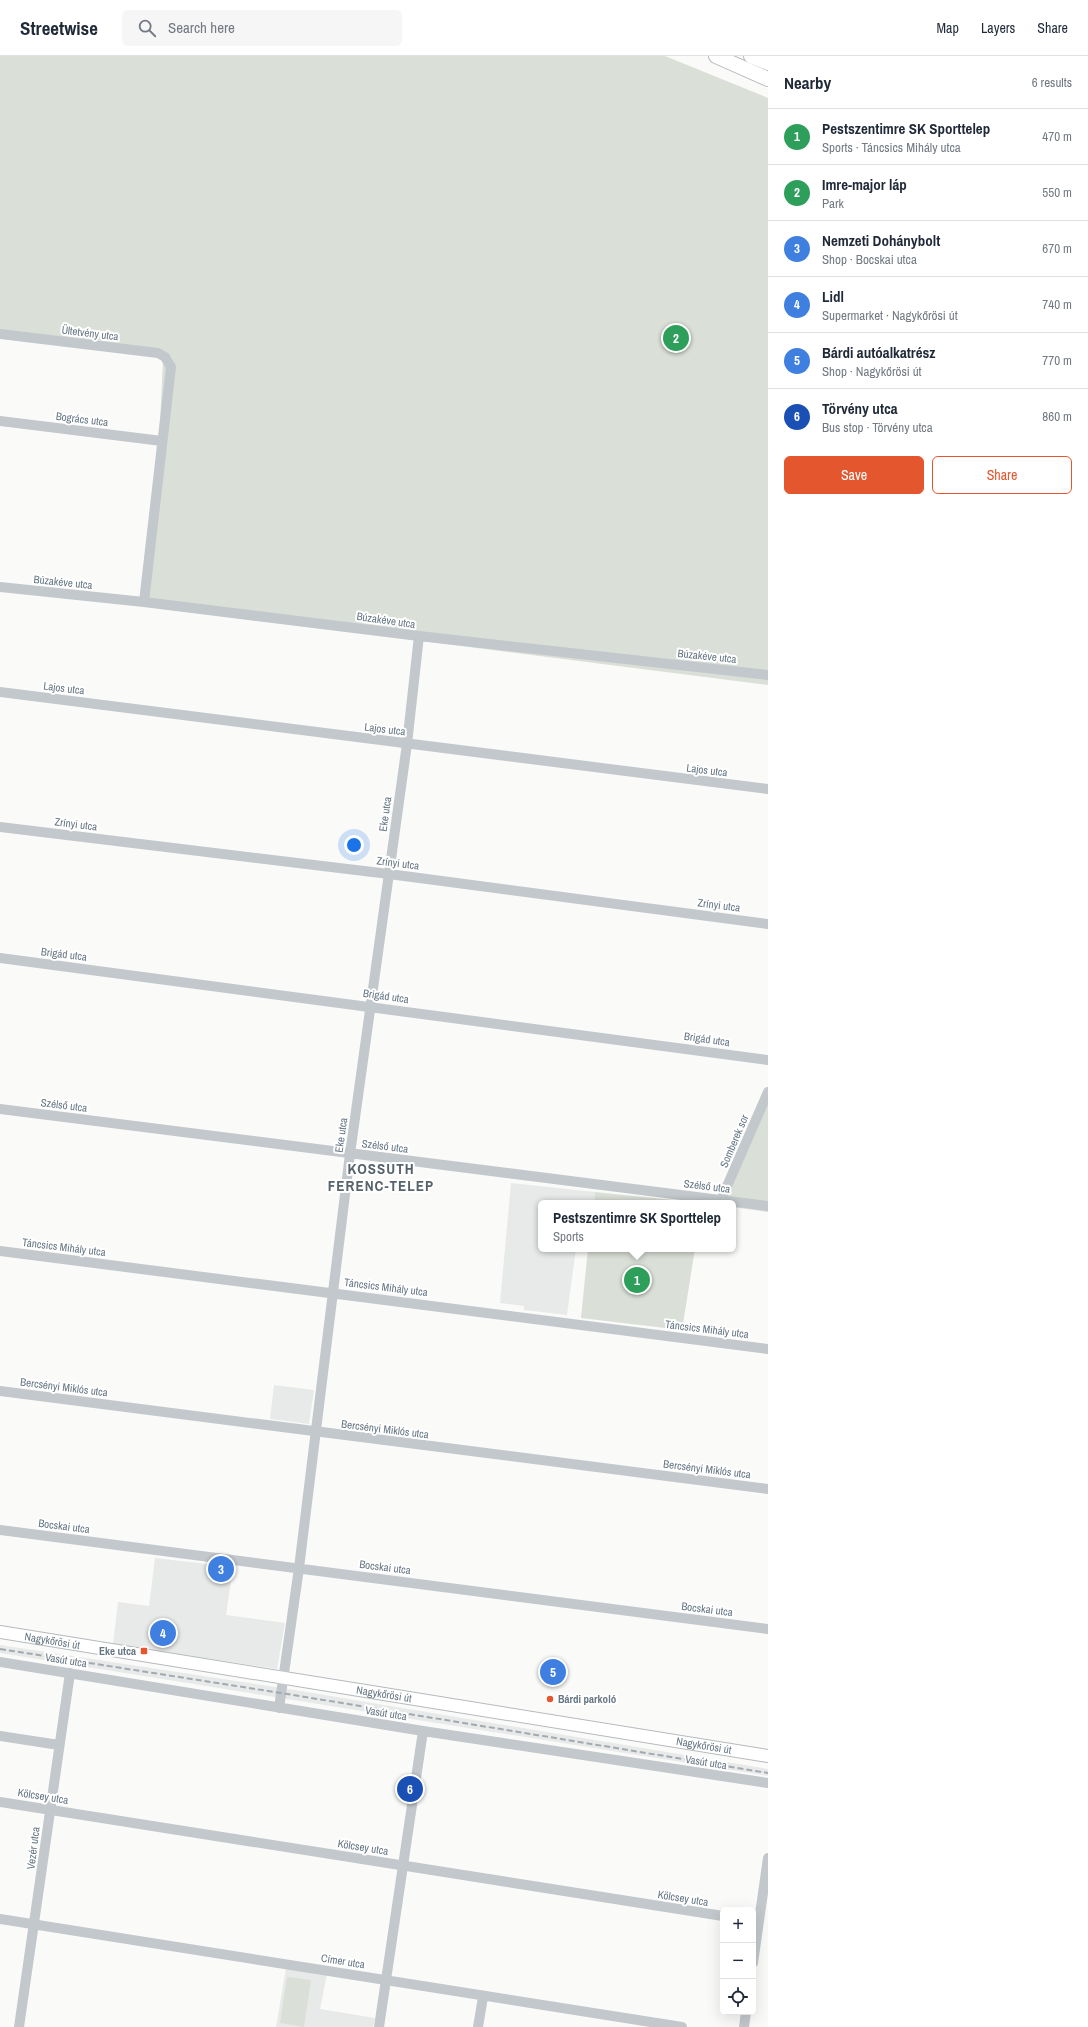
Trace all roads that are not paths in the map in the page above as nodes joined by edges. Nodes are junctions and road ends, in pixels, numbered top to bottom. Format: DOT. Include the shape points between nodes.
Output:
graph roads {
  1 [pos="716,56"];
  2 [pos="751,56"];
  3 [pos="765,56"];
  4 [pos="768,58"];
  5 [pos="768,63"];
  6 [pos="768,78"];
  7 [pos="0,334"];
  8 [pos="0,421"];
  9 [pos="162,441"];
  10 [pos="0,587"];
  11 [pos="144,602"];
  12 [pos="419,636"];
  13 [pos="768,675"];
  14 [pos="0,692"];
  15 [pos="407,744"];
  16 [pos="768,789"];
  17 [pos="0,827"];
  18 [pos="389,874"];
  19 [pos="768,924"];
  20 [pos="0,958"];
  21 [pos="372,1006"];
  22 [pos="768,1060"];
  23 [pos="768,1092"];
  24 [pos="0,1109"];
  25 [pos="350,1154"];
  26 [pos="721,1200"];
  27 [pos="736,1202"];
  28 [pos="768,1206"];
  29 [pos="0,1251"];
  30 [pos="334,1293"];
  31 [pos="768,1349"];
  32 [pos="0,1391"];
  33 [pos="315,1432"];
  34 [pos="768,1489"];
  35 [pos="0,1530"];
  36 [pos="299,1568"];
  37 [pos="768,1628"];
  38 [pos="0,1632"];
  39 [pos="0,1662"];
  40 [pos="70,1673"];
  41 [pos="284,1678"];
  42 [pos="279,1708"];
  43 [pos="423,1732"];
  44 [pos="0,1736"];
  45 [pos="59,1745"];
  46 [pos="768,1756"];
  47 [pos="768,1783"];
  48 [pos="0,1802"];
  49 [pos="50,1810"];
  50 [pos="768,1858"];
  51 [pos="403,1865"];
  52 [pos="720,1916"];
  53 [pos="0,1920"];
  54 [pos="760,1922"];
  55 [pos="35,1925"];
  56 [pos="756,1945"];
  57 [pos="385,1980"];
  58 [pos="482,1997"];
  59 [pos="746,2015"];
  60 [pos="20,2027"];
  61 [pos="379,2027"];
  62 [pos="478,2027"];
  63 [pos="682,2027"];
  64 [pos="744,2027"];
  1 -- 6 [label="highway"];
  2 -- 5 [label="highway"];
  3 -- 4 [label="highway"];
  7 -- 9 [label="street, Ültetvény utca" via="158,353 165,357 171,368"];
  8 -- 9 [label="street, Bogrács utca"];
  9 -- 11 [label="street"];
  10 -- 11 [label="street, Búzakéve utca"];
  11 -- 12 [label="street, Búzakéve utca"];
  12 -- 13 [label="street, Búzakéve utca"];
  12 -- 15 [label="street, Eke utca"];
  14 -- 15 [label="street, Lajos utca"];
  15 -- 16 [label="street, Lajos utca"];
  15 -- 18 [label="street, Eke utca"];
  17 -- 18 [label="street, Zrínyi utca"];
  18 -- 19 [label="street, Zrínyi utca"];
  18 -- 21 [label="street, Eke utca"];
  20 -- 21 [label="street, Brigád utca"];
  21 -- 22 [label="street, Brigád utca"];
  21 -- 25 [label="street, Eke utca"];
  23 -- 26 [label="street, Somberek sor"];
  24 -- 25 [label="street, Szélső utca"];
  25 -- 26 [label="street, Szélső utca"];
  25 -- 30 [label="street, Eke utca"];
  27 -- 28 [label="street, Szélső utca"];
  29 -- 30 [label="street, Táncsics Mihály utca"];
  30 -- 31 [label="street, Táncsics Mihály utca"];
  30 -- 33 [label="street, Eke utca"];
  32 -- 33 [label="street, Bercsényi Miklós utca"];
  33 -- 34 [label="street, Bercsényi Miklós utca"];
  33 -- 36 [label="street, Eke utca"];
  35 -- 36 [label="street, Bocskai utca"];
  36 -- 37 [label="street, Bocskai utca"];
  36 -- 41 [label="street, Eke utca"];
  38 -- 41 [label="main road, Nagykőrösi út"];
  39 -- 40 [label="street, Vasút utca"];
  40 -- 42 [label="street, Vasút utca"];
  40 -- 45 [label="street, Vezér utca"];
  41 -- 42 [label="street, Eke utca"];
  41 -- 46 [label="main road, Nagykőrösi út"];
  42 -- 43 [label="street, Vasút utca"];
  43 -- 47 [label="street, Vasút utca"];
  43 -- 51 [label="street"];
  44 -- 45 [label="street"];
  45 -- 49 [label="street, Vezér utca"];
  48 -- 49 [label="street, Kölcsey utca"];
  49 -- 51 [label="street, Kölcsey utca"];
  49 -- 55 [label="street, Vezér utca"];
  50 -- 54 [label="street"];
  51 -- 52 [label="street, Kölcsey utca"];
  51 -- 57 [label="street"];
  53 -- 55 [label="street, Címer utca"];
  54 -- 56 [label="street"];
  55 -- 57 [label="street, Címer utca"];
  55 -- 60 [label="street, Vezér utca"];
  57 -- 58 [label="street, Címer utca"];
  57 -- 61 [label="street"];
  58 -- 62 [label="street"];
  58 -- 63 [label="street, Címer utca"];
  59 -- 64 [label="street"];
}
